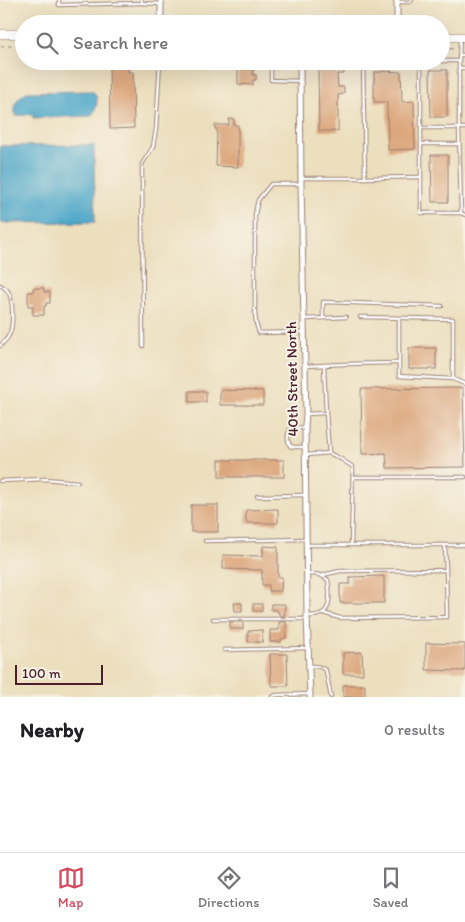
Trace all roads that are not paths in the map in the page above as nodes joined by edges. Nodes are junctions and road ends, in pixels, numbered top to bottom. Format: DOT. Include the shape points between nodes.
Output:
graph roads {
  1 [pos="59,0"];
  2 [pos="412,0"];
  3 [pos="397,1"];
  4 [pos="142,2"];
  5 [pos="161,2"];
  6 [pos="161,15"];
  7 [pos="397,15"];
  8 [pos="0,34"];
  9 [pos="15,34"];
  10 [pos="450,36"];
  11 [pos="463,37"];
  12 [pos="460,55"];
  13 [pos="465,55"];
  14 [pos="450,61"];
  15 [pos="459,61"];
  16 [pos="459,68"];
  17 [pos="465,68"];
  18 [pos="159,70"];
  19 [pos="272,70"];
  20 [pos="300,70"];
  21 [pos="363,70"];
  22 [pos="421,70"];
  23 [pos="300,81"];
  24 [pos="420,128"];
  25 [pos="459,128"];
  26 [pos="465,128"];
  27 [pos="421,144"];
  28 [pos="459,144"];
  29 [pos="420,177"];
  30 [pos="365,178"];
  31 [pos="301,181"];
  32 [pos="461,213"];
  33 [pos="465,214"];
  34 [pos="0,285"];
  35 [pos="442,306"];
  36 [pos="346,317"];
  37 [pos="360,317"];
  38 [pos="323,318"];
  39 [pos="399,318"];
  40 [pos="304,319"];
  41 [pos="304,332"];
  42 [pos="0,346"];
  43 [pos="143,346"];
  44 [pos="399,363"];
  45 [pos="324,365"];
  46 [pos="304,366"];
  47 [pos="453,379"];
  48 [pos="465,384"];
  49 [pos="326,413"];
  50 [pos="306,414"];
  51 [pos="305,428"];
  52 [pos="306,447"];
  53 [pos="329,453"];
  54 [pos="306,455"];
  55 [pos="353,477"];
  56 [pos="465,477"];
  57 [pos="0,481"];
  58 [pos="78,482"];
  59 [pos="306,495"];
  60 [pos="257,496"];
  61 [pos="205,541"];
  62 [pos="307,542"];
  63 [pos="351,545"];
  64 [pos="445,545"];
  65 [pos="465,545"];
  66 [pos="446,570"];
  67 [pos="307,574"];
  68 [pos="323,575"];
  69 [pos="323,614"];
  70 [pos="307,618"];
  71 [pos="213,619"];
  72 [pos="308,648"];
  73 [pos="224,650"];
  74 [pos="308,666"];
  75 [pos="310,695"];
  76 [pos="272,697"];
  77 [pos="331,697"];
  1 -- 4 [label="lane" via="59,5"];
  2 -- 3 [label="lane"];
  3 -- 7 [label="street"];
  4 -- 5 [label="lane"];
  5 -- 6 [label="street"];
  8 -- 9 [label="main road"];
  10 -- 11 [label="main road"];
  11 -- 12 [label="lane"];
  12 -- 13 [label="lane"];
  12 -- 15 [label="lane"];
  14 -- 15 [label="lane"];
  15 -- 16 [label="lane"];
  16 -- 17 [label="lane"];
  16 -- 25 [label="lane"];
  18 -- 43 [label="lane" via="153,147 142,164"];
  19 -- 23 [label="lane" via="271,80"];
  20 -- 23 [label="street, 40th Street North"];
  21 -- 30 [label="lane"];
  22 -- 24 [label="lane"];
  23 -- 31 [label="street, 40th Street North"];
  24 -- 25 [label="lane"];
  24 -- 27 [label="lane"];
  25 -- 26 [label="lane"];
  25 -- 28 [label="lane"];
  27 -- 28 [label="lane"];
  27 -- 29 [label="lane"];
  28 -- 32 [label="lane"];
  29 -- 30 [label="lane"];
  29 -- 32 [label="lane" via="421,213"];
  30 -- 31 [label="lane"];
  31 -- 40 [label="street, 40th Street North"];
  31 -- 41 [label="lane" via="272,184 258,200 255,313 259,333"];
  32 -- 33 [label="lane"];
  34 -- 42 [label="lane" via="10,297 12,324 9,336"];
  35 -- 38 [label="lane" via="323,302"];
  36 -- 38 [label="lane"];
  37 -- 39 [label="lane"];
  38 -- 40 [label="lane"];
  39 -- 44 [label="lane"];
  39 -- 47 [label="lane" via="453,319"];
  40 -- 41 [label="street, 40th Street North"];
  41 -- 46 [label="street, 40th Street North"];
  44 -- 45 [label="lane"];
  44 -- 47 [label="lane" via="399,376"];
  45 -- 46 [label="lane"];
  45 -- 49 [label="lane"];
  46 -- 50 [label="street, 40th Street North"];
  47 -- 48 [label="lane"];
  49 -- 50 [label="lane"];
  49 -- 53 [label="lane"];
  50 -- 51 [label="street, 40th Street North"];
  51 -- 52 [label="street, 40th Street North"];
  51 -- 52 [label="lane" via="290,428 287,435 290,446"];
  52 -- 54 [label="street, 40th Street North"];
  53 -- 54 [label="lane"];
  53 -- 55 [label="lane" via="353,467"];
  54 -- 59 [label="street, 40th Street North"];
  55 -- 56 [label="lane"];
  55 -- 63 [label="lane"];
  57 -- 58 [label="lane" via="45,478"];
  59 -- 60 [label="lane"];
  59 -- 62 [label="street, 40th Street North"];
  61 -- 62 [label="lane"];
  62 -- 63 [label="lane"];
  62 -- 67 [label="street, 40th Street North"];
  63 -- 64 [label="lane"];
  64 -- 65 [label="lane"];
  64 -- 66 [label="lane"];
  66 -- 68 [label="lane" via="340,571"];
  66 -- 69 [label="lane" via="447,617 340,618"];
  67 -- 68 [label="lane"];
  67 -- 70 [label="street, 40th Street North"];
  68 -- 69 [label="lane" via="328,580 329,595"];
  69 -- 70 [label="lane"];
  70 -- 71 [label="lane"];
  70 -- 72 [label="street, 40th Street North"];
  72 -- 73 [label="lane"];
  72 -- 74 [label="street, 40th Street North"];
  74 -- 75 [label="street, 40th Street North"];
  74 -- 77 [label="lane" via="318,666 326,672"];
  75 -- 76 [label="lane"];
}
